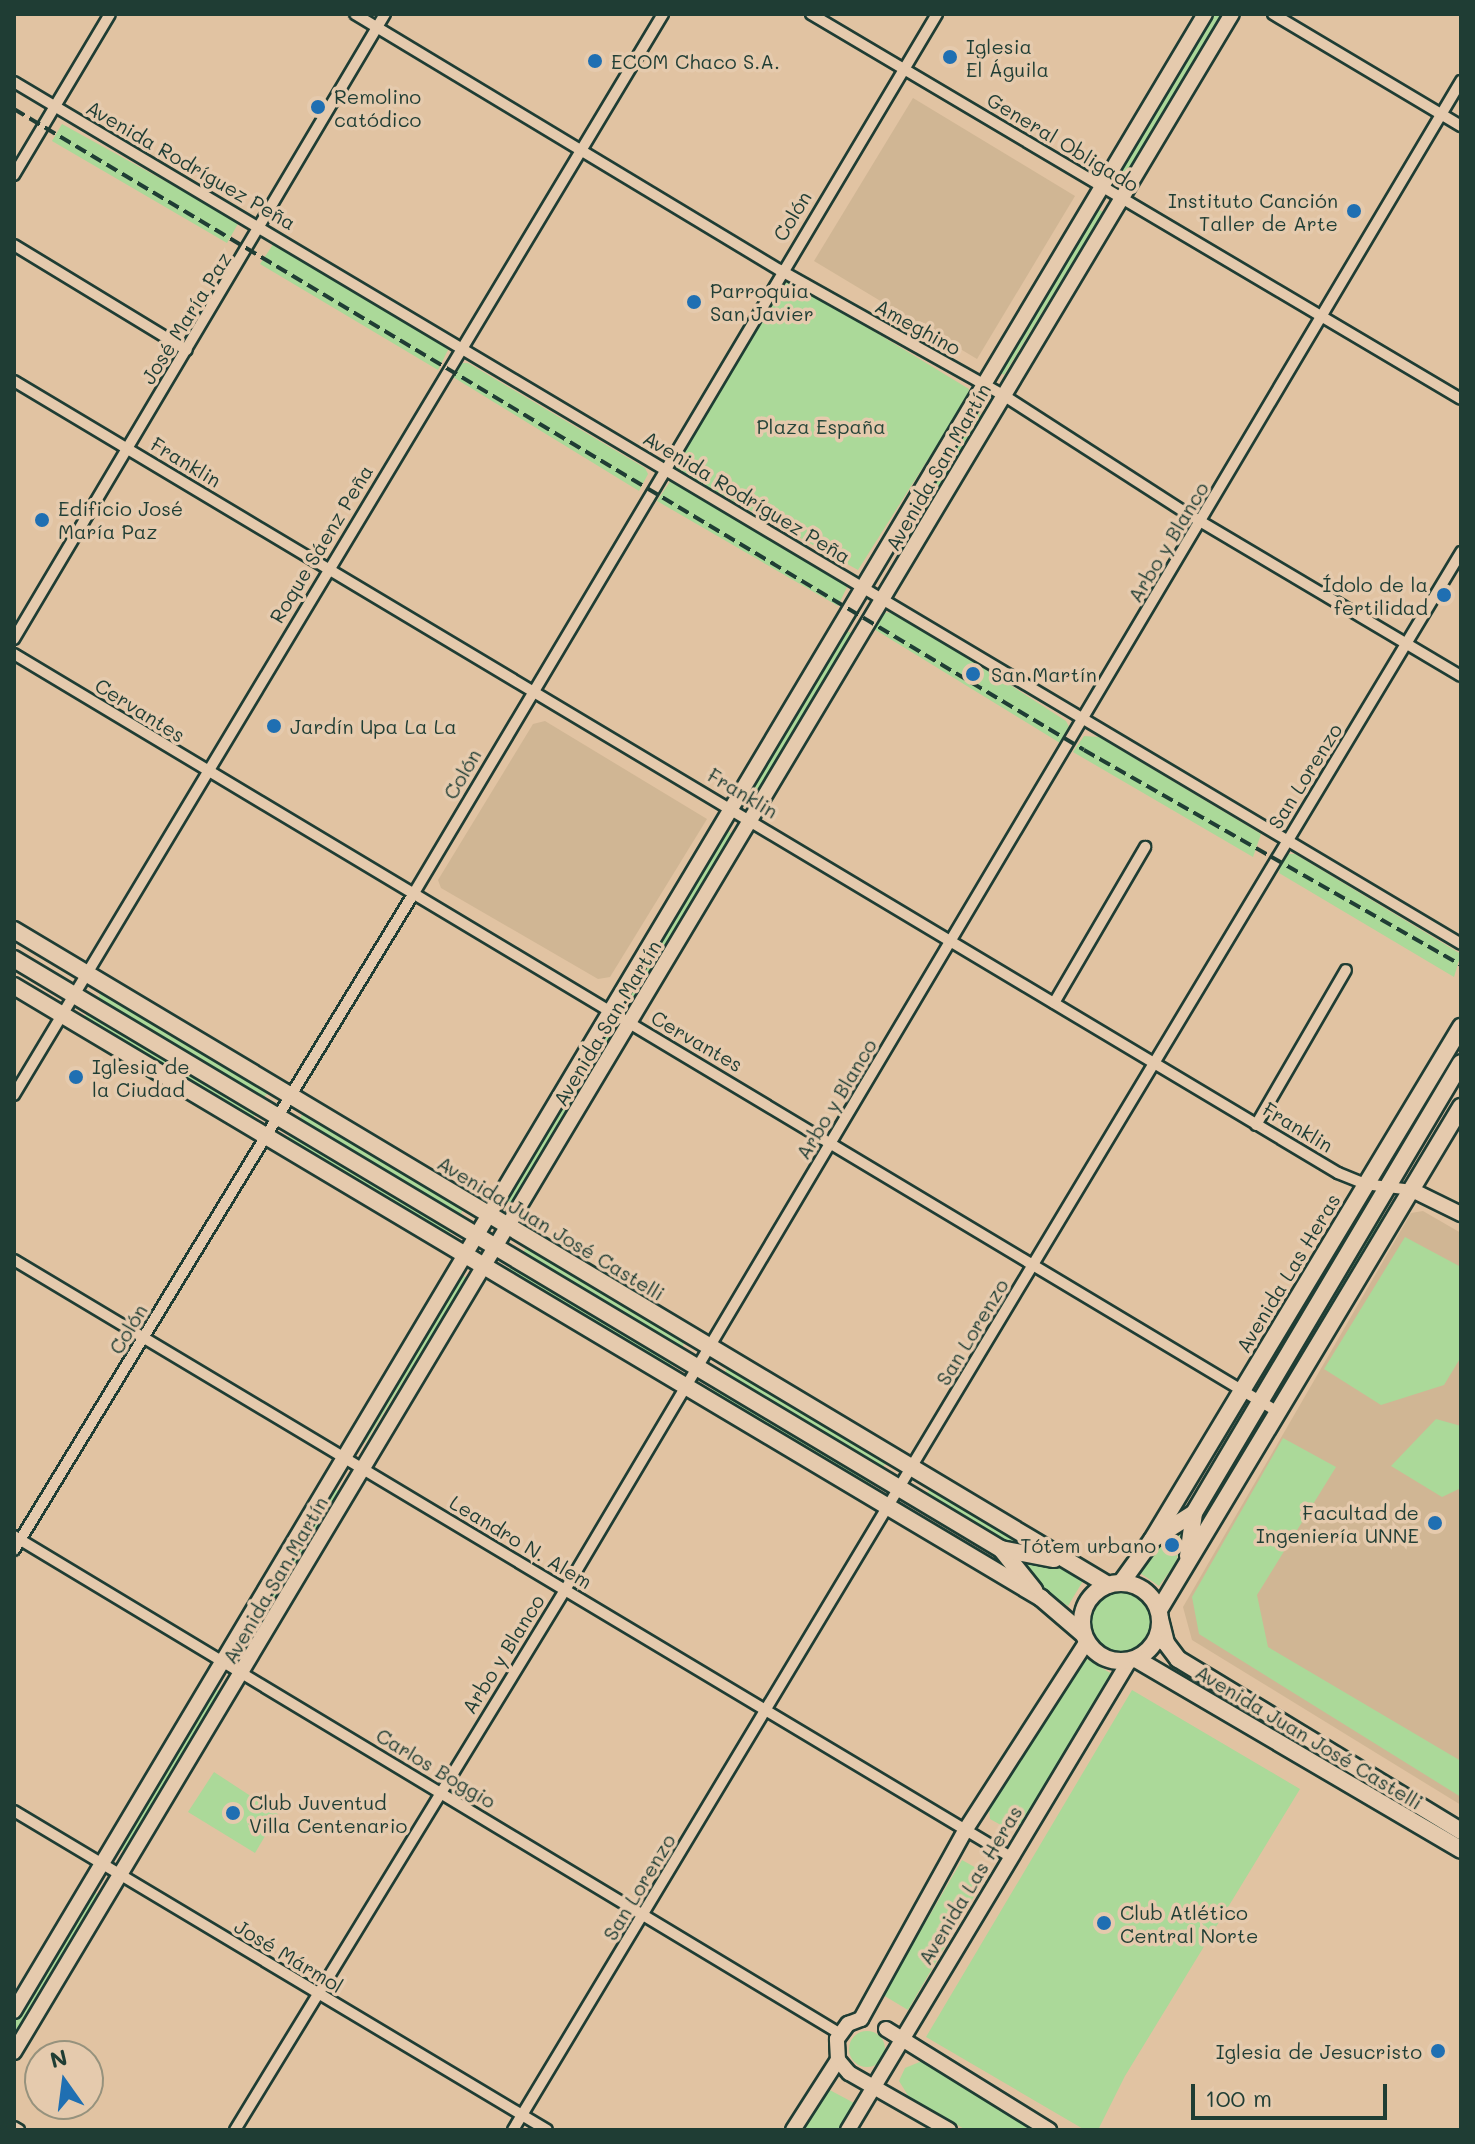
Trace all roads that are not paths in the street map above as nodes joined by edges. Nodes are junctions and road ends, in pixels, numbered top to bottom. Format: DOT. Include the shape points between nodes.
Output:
graph roads {
  1 [pos="110,14"];
  2 [pos="355,14"];
  3 [pos="385,14"];
  4 [pos="663,14"];
  5 [pos="811,14"];
  6 [pos="937,14"];
  7 [pos="1205,14"];
  8 [pos="1232,14"];
  9 [pos="1273,14"];
  10 [pos="377,27"];
  11 [pos="904,67"];
  12 [pos="1461,81"];
  13 [pos="14,82"];
  14 [pos="54,106"];
  15 [pos="1441,114"];
  16 [pos="1461,126"];
  17 [pos="582,151"];
  18 [pos="14,175"];
  19 [pos="1103,187"];
  20 [pos="1121,198"];
  21 [pos="262,227"];
  22 [pos="14,245"];
  23 [pos="780,270"];
  24 [pos="1324,318"];
  25 [pos="460,347"];
  26 [pos="187,350"];
  27 [pos="14,381"];
  28 [pos="982,383"];
  29 [pos="1003,395"];
  30 [pos="1461,399"];
  31 [pos="127,449"];
  32 [pos="663,468"];
  33 [pos="1200,521"];
  34 [pos="905,522"];
  35 [pos="923,533"];
  36 [pos="1461,552"];
  37 [pos="326,570"];
  38 [pos="866,588"];
  39 [pos="885,599"];
  40 [pos="14,639"];
  41 [pos="1407,643"];
  42 [pos="14,654"];
  43 [pos="1461,676"];
  44 [pos="532,688"];
  45 [pos="1084,720"];
  46 [pos="208,773"];
  47 [pos="733,811"];
  48 [pos="750,820"];
  49 [pos="1286,840"];
  50 [pos="1145,847"];
  51 [pos="414,893"];
  52 [pos="14,930"];
  53 [pos="950,941"];
  54 [pos="1461,944"];
  55 [pos="14,959"];
  56 [pos="1346,970"];
  57 [pos="87,973"];
  58 [pos="14,986"];
  59 [pos="74,994"];
  60 [pos="1054,1003"];
  61 [pos="609,1010"];
  62 [pos="62,1015"];
  63 [pos="631,1023"];
  64 [pos="1461,1027"];
  65 [pos="1154,1062"];
  66 [pos="1461,1063"];
  67 [pos="14,1095"];
  68 [pos="291,1095"];
  69 [pos="1461,1107"];
  70 [pos="278,1115"];
  71 [pos="1256,1125"];
  72 [pos="265,1135"];
  73 [pos="832,1141"];
  74 [pos="1365,1184"];
  75 [pos="1386,1186"];
  76 [pos="1412,1190"];
  77 [pos="1461,1214"];
  78 [pos="489,1216"];
  79 [pos="508,1227"];
  80 [pos="477,1236"];
  81 [pos="496,1247"];
  82 [pos="463,1255"];
  83 [pos="14,1260"];
  84 [pos="1034,1263"];
  85 [pos="485,1268"];
  86 [pos="143,1340"];
  87 [pos="710,1344"];
  88 [pos="699,1365"];
  89 [pos="686,1384"];
  90 [pos="1242,1390"];
  91 [pos="1259,1400"];
  92 [pos="1278,1412"];
  93 [pos="341,1455"];
  94 [pos="363,1468"];
  95 [pos="912,1468"];
  96 [pos="900,1487"];
  97 [pos="889,1507"];
  98 [pos="1194,1513"];
  99 [pos="17,1537"];
  100 [pos="1152,1540"];
  101 [pos="1001,1549"];
  102 [pos="14,1550"];
  103 [pos="1066,1562"];
  104 [pos="1186,1564"];
  105 [pos="1114,1584"];
  106 [pos="565,1590"];
  107 [pos="1041,1598"];
  108 [pos="1160,1614"];
  109 [pos="1084,1638"];
  110 [pos="1132,1660"];
  111 [pos="221,1662"];
  112 [pos="244,1674"];
  113 [pos="767,1709"];
  114 [pos="438,1790"];
  115 [pos="14,1811"];
  116 [pos="966,1829"];
  117 [pos="1461,1831"];
  118 [pos="1461,1850"];
  119 [pos="1009,1856"];
  120 [pos="102,1865"];
  121 [pos="122,1877"];
  122 [pos="644,1913"];
  123 [pos="317,1993"];
  124 [pos="14,2011"];
  125 [pos="861,2019"];
  126 [pos="886,2029"];
  127 [pos="901,2039"];
  128 [pos="837,2046"];
  129 [pos="14,2052"];
  130 [pos="893,2054"];
  131 [pos="884,2069"];
  132 [pos="859,2076"];
  133 [pos="874,2086"];
  134 [pos="522,2116"];
  135 [pos="235,2130"];
  136 [pos="513,2130"];
  137 [pos="547,2130"];
  138 [pos="793,2130"];
  139 [pos="848,2130"];
  140 [pos="949,2130"];
  141 [pos="1049,2130"];
  1 -- 14 [label="street"];
  2 -- 10 [label="street, Ameghino"];
  3 -- 10 [label="street, José María Paz"];
  4 -- 17 [label="street, Roque Sáenz Peña"];
  5 -- 11 [label="street, General Obligado"];
  6 -- 11 [label="street, Colón"];
  7 -- 19 [label="main road, Avenida San Martín"];
  8 -- 20 [label="main road, Avenida San Martín"];
  9 -- 15 [label="street"];
  10 -- 17 [label="street, Ameghino"];
  10 -- 21 [label="street, José María Paz"];
  11 -- 19 [label="street, General Obligado"];
  11 -- 23 [label="street, Colón"];
  12 -- 15 [label="street, Arbo y Blanco"];
  13 -- 14 [label="street, Avenida Rodríguez Peña"];
  14 -- 18 [label="street"];
  14 -- 21 [label="street, Avenida Rodríguez Peña"];
  15 -- 16 [label="street"];
  15 -- 24 [label="street, Arbo y Blanco"];
  17 -- 23 [label="street, Ameghino"];
  17 -- 25 [label="street, Roque Sáenz Peña"];
  19 -- 20 [label="street, General Obligado"];
  19 -- 28 [label="main road, Avenida San Martín"];
  20 -- 24 [label="street, General Obligado"];
  20 -- 29 [label="main road, Avenida San Martín"];
  21 -- 25 [label="street, Avenida Rodríguez Peña"];
  21 -- 26 [label="street, José María Paz"];
  22 -- 26 [label="street"];
  23 -- 28 [label="street, Ameghino"];
  23 -- 32 [label="street, Colón"];
  24 -- 30 [label="street, General Obligado"];
  24 -- 33 [label="street, Arbo y Blanco"];
  25 -- 32 [label="street, Avenida Rodríguez Peña"];
  25 -- 37 [label="street, Roque Sáenz Peña"];
  26 -- 31 [label="street, José María Paz"];
  27 -- 31 [label="street, Franklin"];
  28 -- 29 [label="street, Ameghino"];
  28 -- 34 [label="main road, Avenida San Martín" via="974,407"];
  29 -- 33 [label="street, Ameghino"];
  29 -- 35 [label="main road, Avenida San Martín"];
  31 -- 37 [label="street, Franklin"];
  31 -- 40 [label="street, José María Paz"];
  32 -- 38 [label="street, Avenida Rodríguez Peña"];
  32 -- 44 [label="street, Colón"];
  33 -- 41 [label="street, Ameghino"];
  33 -- 45 [label="street, Arbo y Blanco"];
  34 -- 35 [label="main road"];
  34 -- 38 [label="main road, Avenida San Martín"];
  35 -- 39 [label="main road, Avenida San Martín"];
  36 -- 41 [label="street, San Lorenzo"];
  37 -- 44 [label="street, Franklin"];
  37 -- 46 [label="street, Roque Sáenz Peña"];
  38 -- 39 [label="street, Avenida Rodríguez Peña"];
  38 -- 47 [label="main road, Avenida San Martín"];
  39 -- 45 [label="street, Avenida Rodríguez Peña"];
  39 -- 48 [label="main road, Avenida San Martín"];
  41 -- 43 [label="street, Ameghino"];
  41 -- 49 [label="street, San Lorenzo"];
  42 -- 46 [label="street, Cervantes"];
  44 -- 47 [label="street, Franklin"];
  44 -- 51 [label="street, Colón"];
  45 -- 49 [label="street, Avenida Rodríguez Peña"];
  45 -- 53 [label="street, Arbo y Blanco"];
  46 -- 51 [label="street, Cervantes"];
  46 -- 57 [label="street, Roque Sáenz Peña"];
  47 -- 48 [label="street, Franklin"];
  47 -- 61 [label="main road, Avenida San Martín"];
  48 -- 53 [label="street, Franklin"];
  48 -- 63 [label="main road, Avenida San Martín"];
  49 -- 54 [label="street, Avenida Rodríguez Peña"];
  49 -- 65 [label="street, San Lorenzo"];
  50 -- 60 [label="street"];
  51 -- 61 [label="street, Cervantes"];
  51 -- 68 [label="street, Colón"];
  52 -- 57 [label="main road, Avenida Juan José Castelli"];
  53 -- 60 [label="street, Franklin"];
  53 -- 73 [label="street, Arbo y Blanco"];
  55 -- 59 [label="main road, Avenida Juan José Castelli"];
  56 -- 71 [label="street"];
  57 -- 59 [label="street, Roque Sáenz Peña"];
  57 -- 68 [label="main road, Avenida Juan José Castelli"];
  58 -- 62 [label="main road, Avenida Juan José Castelli"];
  59 -- 62 [label="street, Roque Sáenz Peña"];
  59 -- 70 [label="main road, Avenida Juan José Castelli"];
  60 -- 65 [label="street, Franklin"];
  61 -- 63 [label="street, Cervantes"];
  61 -- 78 [label="main road, Avenida San Martín"];
  62 -- 67 [label="street, Roque Sáenz Peña"];
  62 -- 72 [label="main road, Avenida Juan José Castelli"];
  63 -- 73 [label="street, Cervantes"];
  63 -- 79 [label="main road, Avenida San Martín"];
  64 -- 74 [label="main road, Avenida Las Heras"];
  65 -- 71 [label="street, Franklin"];
  65 -- 84 [label="street, San Lorenzo"];
  66 -- 75 [label="main road, Avenida Las Heras"];
  68 -- 70 [label="street, Colón"];
  68 -- 78 [label="main road, Avenida Juan José Castelli"];
  69 -- 76 [label="main road, Avenida Las Heras"];
  70 -- 72 [label="street, Colón"];
  70 -- 80 [label="main road, Avenida Juan José Castelli"];
  71 -- 74 [label="street, Franklin"];
  72 -- 82 [label="main road, Avenida Juan José Castelli"];
  72 -- 86 [label="street, Colón"];
  73 -- 84 [label="street, Cervantes"];
  73 -- 87 [label="street, Arbo y Blanco"];
  74 -- 75 [label="street, Franklin"];
  74 -- 90 [label="main road, Avenida Las Heras"];
  75 -- 76 [label="street, Franklin"];
  75 -- 91 [label="main road, Avenida Las Heras"];
  76 -- 77 [label="main road, Franklin"];
  76 -- 92 [label="main road, Avenida Las Heras"];
  78 -- 79 [label="main road, Avenida Juan José Castelli"];
  78 -- 80 [label="main road, Avenida San Martín"];
  79 -- 81 [label="main road, Avenida San Martín"];
  79 -- 87 [label="main road, Avenida Juan José Castelli"];
  80 -- 81 [label="main road, Avenida Juan José Castelli"];
  80 -- 82 [label="main road, Avenida San Martín"];
  81 -- 85 [label="main road, Avenida San Martín"];
  81 -- 88 [label="main road, Avenida Juan José Castelli"];
  82 -- 85 [label="main road, Avenida Juan José Castelli"];
  82 -- 93 [label="main road, Avenida San Martín"];
  83 -- 86 [label="street, Leandro N. Alem"];
  84 -- 90 [label="street, Cervantes"];
  84 -- 95 [label="street, San Lorenzo"];
  85 -- 89 [label="main road, Avenida Juan José Castelli"];
  85 -- 94 [label="main road, Avenida San Martín"];
  86 -- 93 [label="street, Leandro N. Alem"];
  86 -- 99 [label="street, Colón"];
  87 -- 88 [label="street, Arbo y Blanco"];
  87 -- 95 [label="main road, Avenida Juan José Castelli"];
  88 -- 89 [label="street, Arbo y Blanco"];
  88 -- 96 [label="main road, Avenida Juan José Castelli"];
  89 -- 97 [label="main road, Avenida Juan José Castelli"];
  89 -- 106 [label="street, Arbo y Blanco"];
  90 -- 91 [label="street, Cervantes"];
  90 -- 100 [label="main road, Avenida Las Heras"];
  91 -- 92 [label="street, Cervantes"];
  91 -- 98 [label="main road, Avenida Las Heras"];
  92 -- 104 [label="main road, Avenida Las Heras"];
  93 -- 94 [label="street, Leandro N. Alem"];
  93 -- 111 [label="main road, Avenida San Martín"];
  94 -- 106 [label="street, Leandro N. Alem"];
  94 -- 112 [label="main road, Avenida San Martín"];
  95 -- 96 [label="street, San Lorenzo"];
  95 -- 103 [label="main road, Avenida Juan José Castelli"];
  96 -- 97 [label="street, San Lorenzo"];
  96 -- 101 [label="main road, Avenida Juan José Castelli"];
  97 -- 107 [label="main road, Avenida Juan José Castelli"];
  97 -- 113 [label="street, San Lorenzo"];
  98 -- 100 [label="main road, Avenida Las Heras"];
  98 -- 104 [label="main road, Avenida Las Heras"];
  99 -- 102 [label="street, Colón"];
  99 -- 111 [label="street, Carlos Boggio"];
  100 -- 105 [label="main road, Avenida Las Heras"];
  101 -- 103 [label="main road, Avenida Juan José Castelli"];
  101 -- 107 [label="main road, Avenida Juan José Castelli"];
  103 -- 105 [label="main road, Avenida Juan José Castelli"];
  104 -- 108 [label="main road, Avenida Las Heras"];
  105 -- 108 [label="main road" via="1144,1590"];
  105 -- 109 [label="main road" via="1085,1604"];
  106 -- 113 [label="street, Leandro N. Alem"];
  106 -- 114 [label="street, Arbo y Blanco"];
  107 -- 109 [label="main road, Avenida Juan José Castelli"];
  108 -- 110 [label="main road" via="1155,1643"];
  108 -- 117 [label="main road, Avenida Juan José Castelli" via="1166,1643 1178,1659"];
  109 -- 110 [label="main road" via="1109,1660"];
  109 -- 116 [label="main road, Avenida Las Heras"];
  110 -- 118 [label="main road, Avenida Juan José Castelli"];
  110 -- 119 [label="main road, Avenida Las Heras"];
  111 -- 112 [label="street, Carlos Boggio"];
  111 -- 120 [label="main road, Avenida San Martín"];
  112 -- 114 [label="street, Carlos Boggio"];
  112 -- 121 [label="main road, Avenida San Martín"];
  113 -- 116 [label="street, Leandro N. Alem"];
  113 -- 122 [label="street, San Lorenzo"];
  114 -- 122 [label="street, Carlos Boggio"];
  114 -- 123 [label="street, Arbo y Blanco"];
  115 -- 120 [label="street, José Mármol"];
  116 -- 119 [label="street, Leandro N. Alem"];
  116 -- 125 [label="main road, Avenida Las Heras"];
  119 -- 127 [label="main road, Avenida Las Heras"];
  120 -- 121 [label="street, José Mármol"];
  120 -- 124 [label="main road, Avenida San Martín"];
  121 -- 123 [label="street, José Mármol"];
  121 -- 129 [label="main road, Avenida San Martín"];
  122 -- 128 [label="street, Carlos Boggio"];
  122 -- 134 [label="street, San Lorenzo"];
  123 -- 134 [label="street, José Mármol"];
  123 -- 135 [label="street, Arbo y Blanco"];
  125 -- 126 [label="main road"];
  125 -- 128 [label="main road, Avenida Las Heras"];
  126 -- 127 [label="main road"];
  126 -- 130 [label="main road"];
  127 -- 130 [label="main road, Avenida Las Heras"];
  127 -- 141 [label="main road"];
  128 -- 132 [label="main road"];
  128 -- 138 [label="main road, Avenida Las Heras"];
  130 -- 131 [label="main road, Avenida Las Heras"];
  131 -- 132 [label="main road"];
  131 -- 133 [label="main road, Avenida Las Heras"];
  132 -- 133 [label="main road"];
  133 -- 139 [label="main road, Avenida Las Heras"];
  133 -- 140 [label="main road"];
  134 -- 136 [label="street, San Lorenzo"];
  134 -- 137 [label="street, José Mármol"];
}
